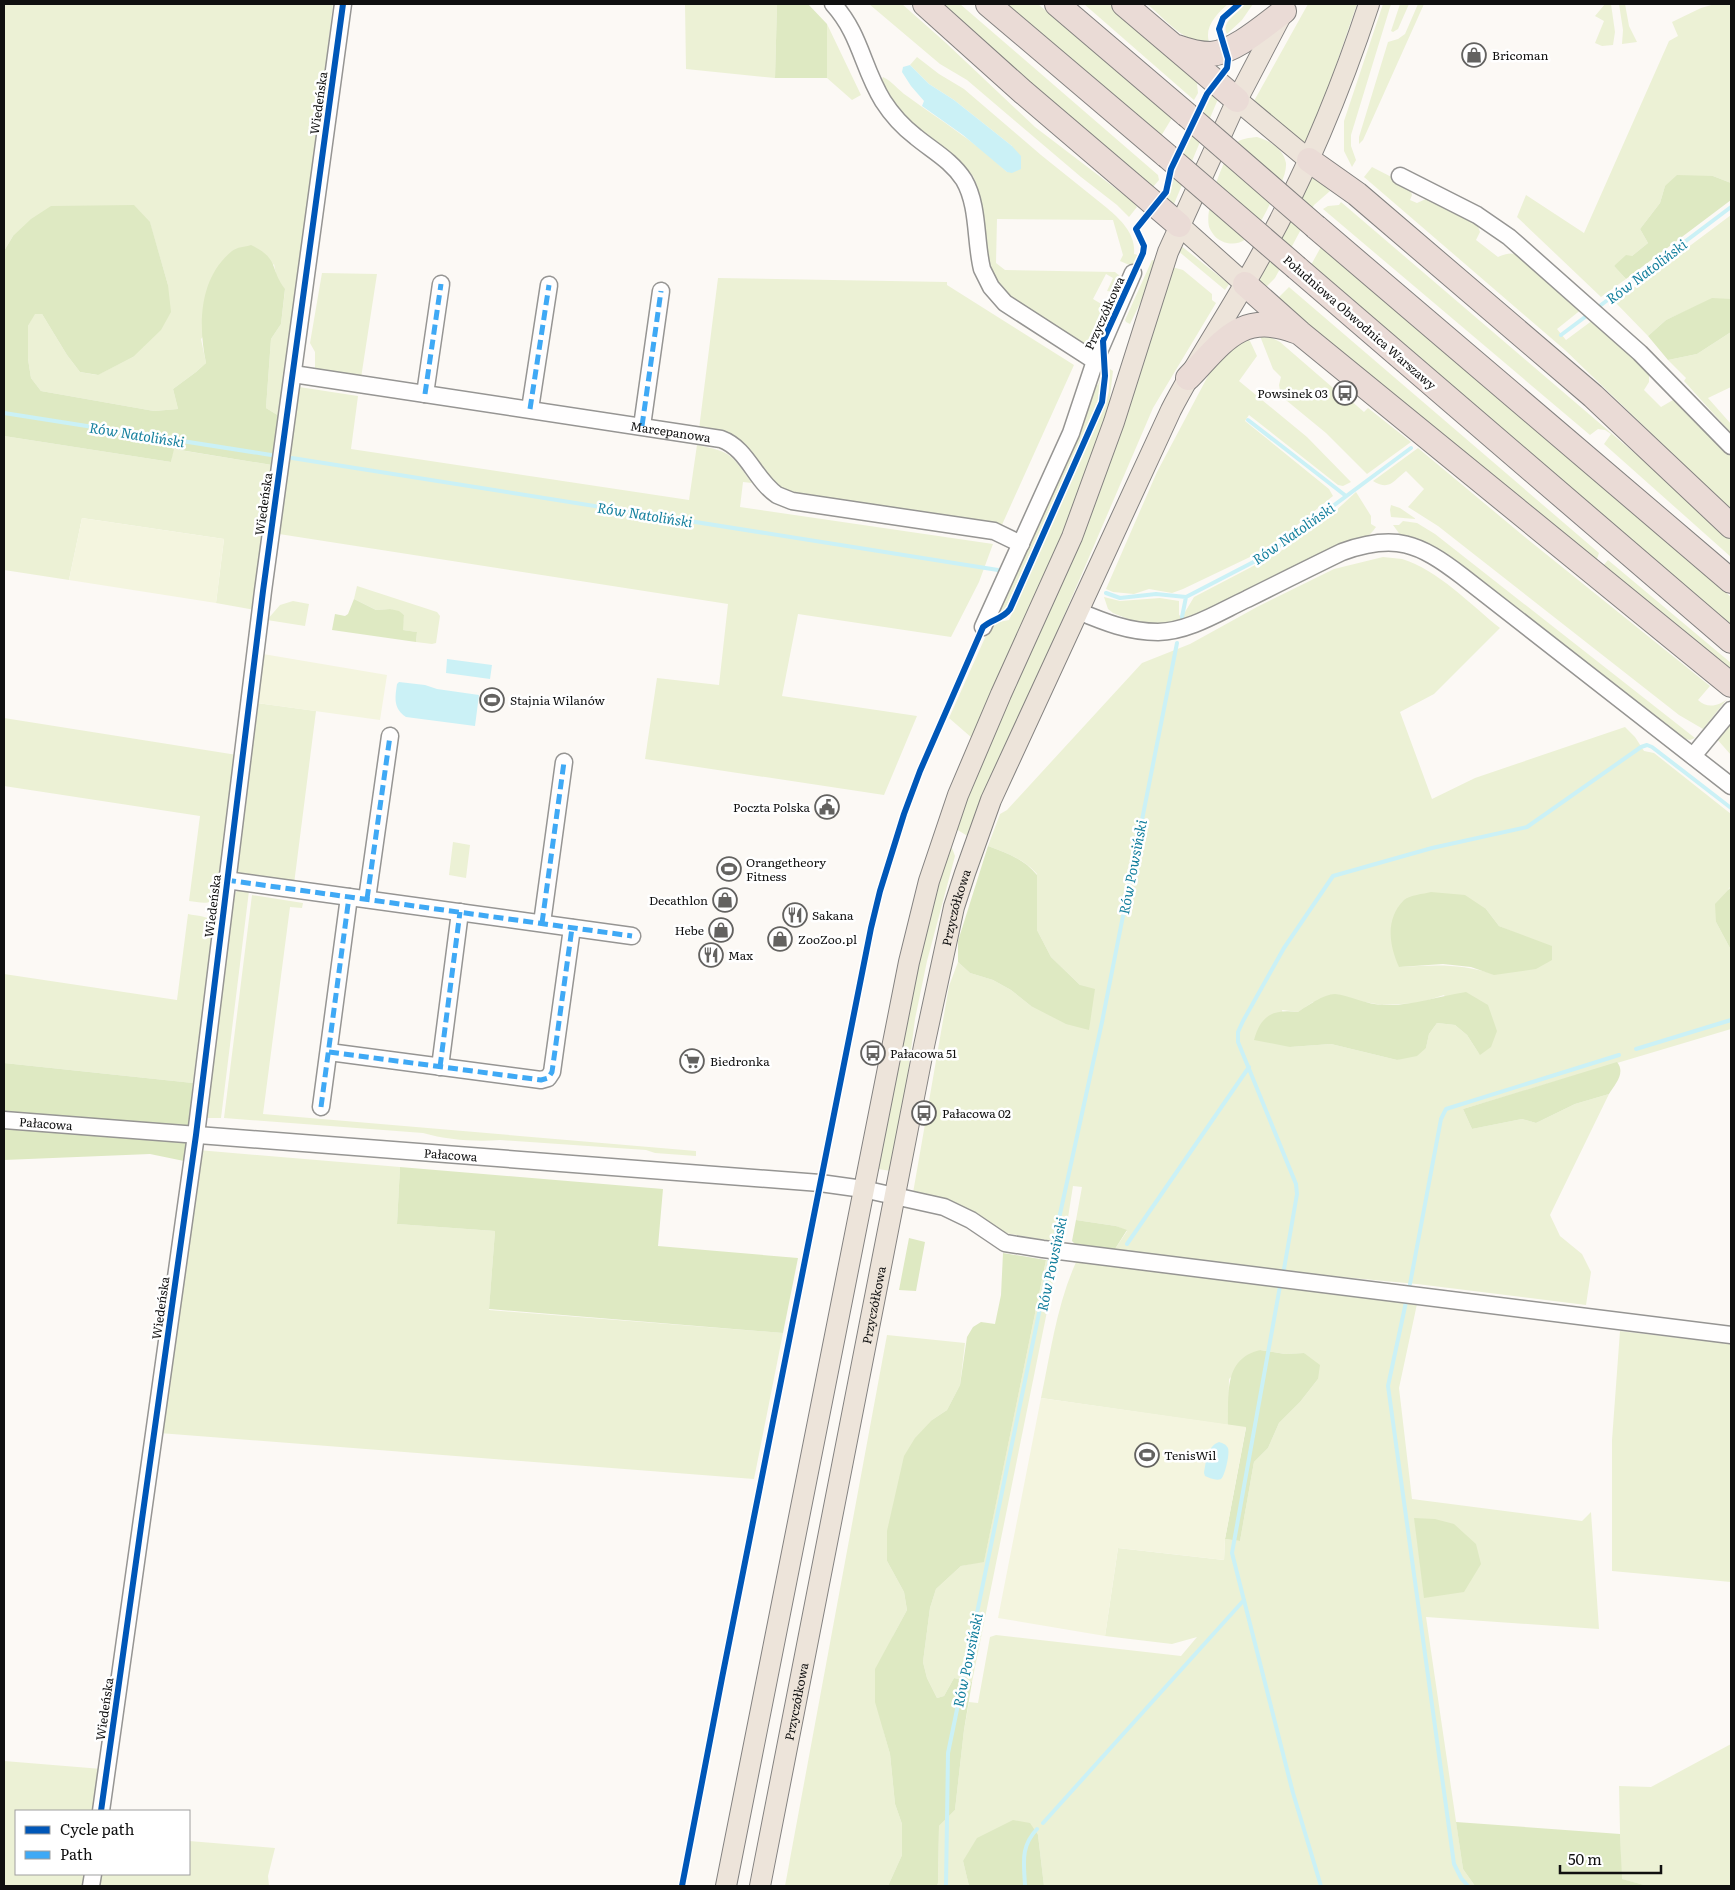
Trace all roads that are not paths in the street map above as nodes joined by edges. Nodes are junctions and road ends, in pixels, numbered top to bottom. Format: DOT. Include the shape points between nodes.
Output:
graph roads {
  1 [pos="343,4"];
  2 [pos="832,4"];
  3 [pos="925,4"];
  4 [pos="988,4"];
  5 [pos="1057,4"];
  6 [pos="1124,4"];
  7 [pos="1369,4"];
  8 [pos="1286,7"];
  9 [pos="1174,45"];
  10 [pos="1237,100"];
  11 [pos="1309,160"];
  12 [pos="1400,176"];
  13 [pos="1179,225"];
  14 [pos="1133,273"];
  15 [pos="441,284"];
  16 [pos="1245,284"];
  17 [pos="549,285"];
  18 [pos="661,290"];
  19 [pos="1300,333"];
  20 [pos="1094,361"];
  21 [pos="294,374"];
  22 [pos="1188,378"];
  23 [pos="425,394"];
  24 [pos="530,410"];
  25 [pos="642,426"];
  26 [pos="1731,446"];
  27 [pos="1731,526"];
  28 [pos="1021,544"];
  29 [pos="1731,581"];
  30 [pos="1078,611"];
  31 [pos="983,627"];
  32 [pos="1731,641"];
  33 [pos="1731,685"];
  34 [pos="1731,710"];
  35 [pos="390,736"];
  36 [pos="1693,756"];
  37 [pos="564,762"];
  38 [pos="1731,786"];
  39 [pos="944,835"];
  40 [pos="965,873"];
  41 [pos="226,880"];
  42 [pos="349,897"];
  43 [pos="367,899"];
  44 [pos="460,912"];
  45 [pos="542,923"];
  46 [pos="572,928"];
  47 [pos="632,936"];
  48 [pos="329,1052"];
  49 [pos="440,1067"];
  50 [pos="321,1107"];
  51 [pos="4,1120"];
  52 [pos="196,1135"];
  53 [pos="864,1189"];
  54 [pos="895,1196"];
  55 [pos="1731,1335"];
  56 [pos="749,1771"];
  57 [pos="776,1804"];
  58 [pos="102,1810"];
  59 [pos="726,1886"];
  60 [pos="760,1886"];
  1 -- 21 [label="street, Wiedeńska"];
  2 -- 20 [label="street" via="848,23 878,92 894,116 949,162 964,181 973,204 982,269 997,295 1014,310"];
  3 -- 13 [label="highway"];
  4 -- 32 [label="highway, Południowa Obwodnica Warszawy, bridge"];
  5 -- 29 [label="highway, bridge"];
  6 -- 9 [label="highway"];
  7 -- 11 [label="main road, Przyczółkowa"];
  8 -- 9 [label="highway" via="1235,46 1217,53 1204,54"];
  8 -- 10 [label="main road"];
  9 -- 10 [label="highway"];
  10 -- 11 [label="main road"];
  10 -- 13 [label="main road"];
  11 -- 16 [label="main road, Przyczółkowa"];
  11 -- 27 [label="highway" via="1357,194 1593,396"];
  12 -- 26 [label="street" via="1476,215 1509,237 1640,353"];
  13 -- 16 [label="main road"];
  13 -- 39 [label="main road" via="1079,520 1001,694"];
  14 -- 20 [label="street, Przyczółkowa"];
  15 -- 23 [label="street"];
  16 -- 19 [label="highway"];
  16 -- 22 [label="main road, Przyczółkowa"];
  17 -- 24 [label="street"];
  18 -- 25 [label="street"];
  19 -- 22 [label="highway" via="1266,323 1246,326 1226,339"];
  19 -- 33 [label="highway"];
  20 -- 28 [label="street, Przyczółkowa" via="1071,433"];
  21 -- 23 [label="street, Marcepanowa"];
  21 -- 41 [label="street, Wiedeńska"];
  22 -- 30 [label="main road, Przyczółkowa"];
  23 -- 24 [label="street, Marcepanowa"];
  24 -- 25 [label="street, Marcepanowa"];
  25 -- 28 [label="street, Marcepanowa" via="730,442 740,450 767,486 792,501 994,531"];
  28 -- 31 [label="street, Przyczółkowa"];
  30 -- 36 [label="street" via="1127,629 1175,630 1201,621 1342,552 1374,543 1402,543 1442,560"];
  30 -- 40 [label="main road, Przyczółkowa" via="991,800"];
  34 -- 36 [label="street"];
  35 -- 43 [label="street"];
  36 -- 38 [label="street"];
  37 -- 45 [label="street"];
  39 -- 40 [label="main road" via="958,842 964,850"];
  39 -- 53 [label="main road" via="908,962"];
  40 -- 54 [label="main road, Przyczółkowa" via="944,948"];
  41 -- 42 [label="street"];
  41 -- 52 [label="street, Wiedeńska"];
  42 -- 43 [label="street"];
  42 -- 48 [label="street"];
  43 -- 44 [label="street"];
  44 -- 45 [label="street"];
  44 -- 49 [label="street"];
  45 -- 46 [label="street"];
  46 -- 47 [label="street"];
  46 -- 49 [label="street" via="550,1075 541,1080"];
  48 -- 49 [label="street"];
  48 -- 50 [label="street"];
  51 -- 52 [label="street, Pałacowa"];
  52 -- 53 [label="street, Pałacowa" via="820,1182"];
  52 -- 58 [label="street, Wiedeńska"];
  53 -- 54 [label="street, Pałacowa"];
  53 -- 56 [label="main road"];
  54 -- 55 [label="street, Pałacowa" via="958,1212 1005,1243"];
  54 -- 57 [label="main road, Przyczółkowa"];
  56 -- 57 [label="main road" via="755,1792 764,1801"];
  56 -- 59 [label="main road"];
  57 -- 60 [label="main road, Przyczółkowa"];
}
